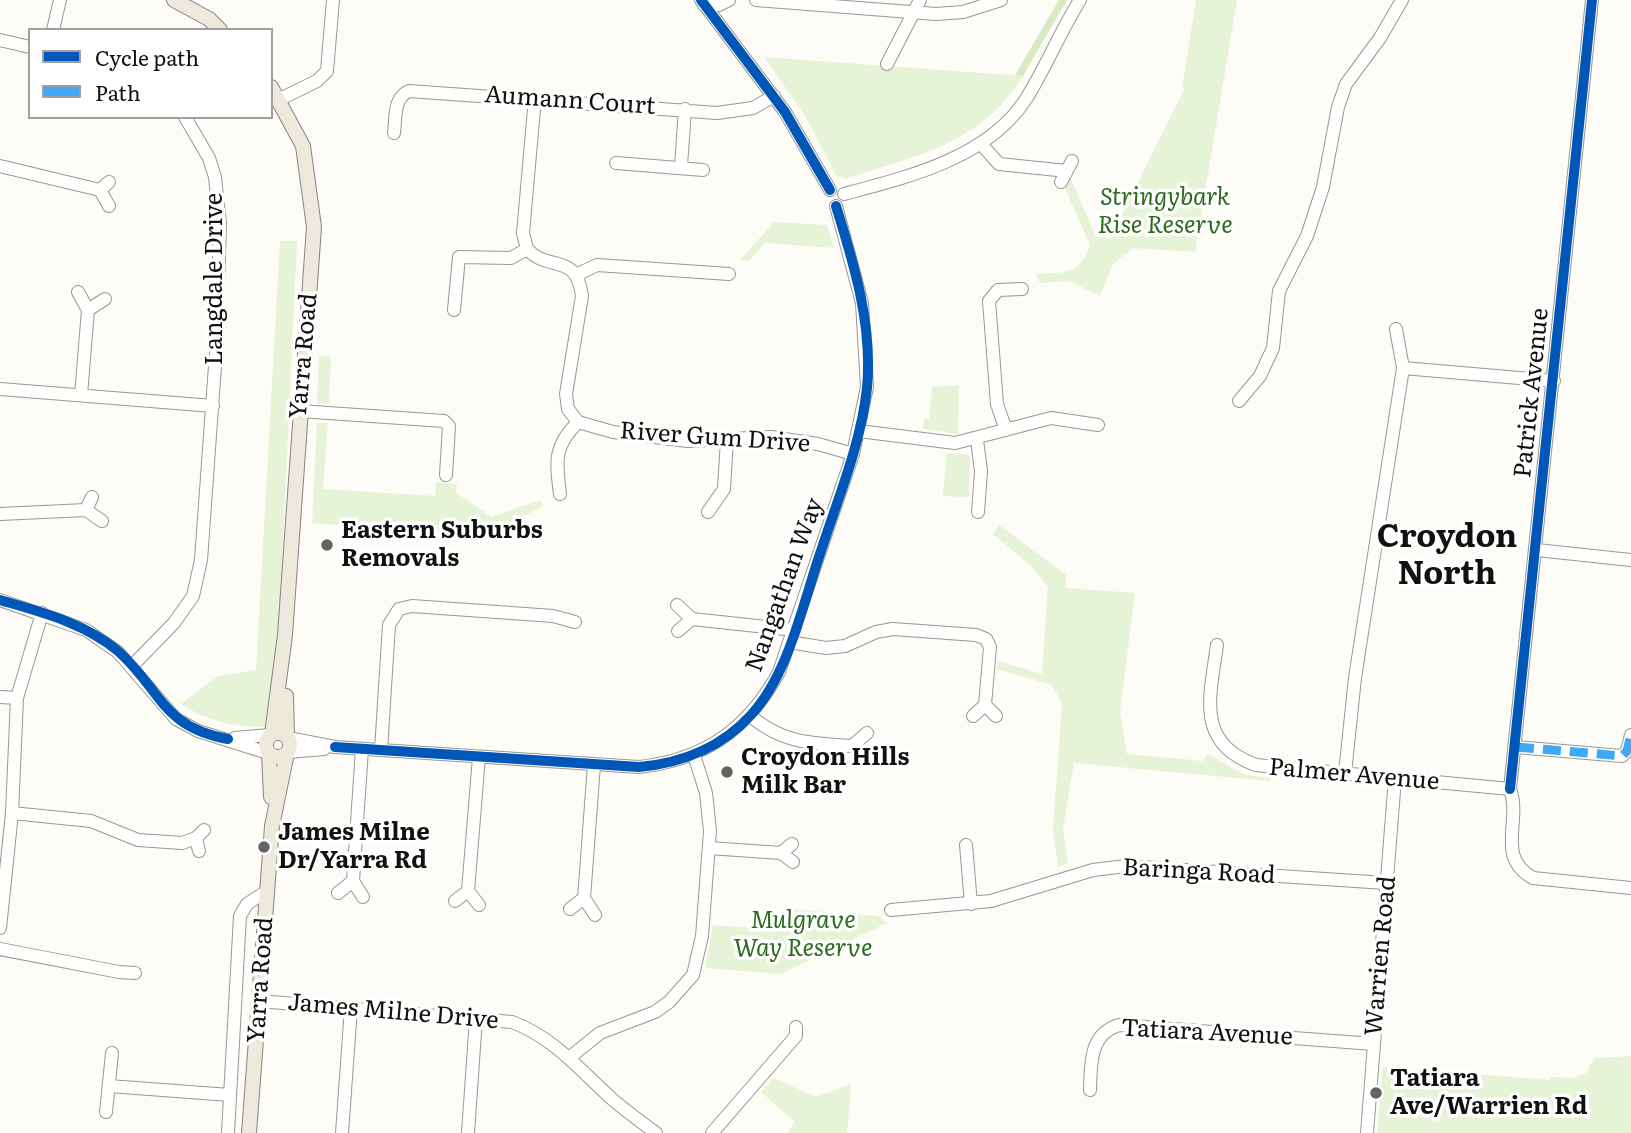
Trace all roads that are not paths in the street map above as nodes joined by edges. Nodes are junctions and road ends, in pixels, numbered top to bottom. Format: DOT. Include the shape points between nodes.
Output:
graph roads {
  1 [pos="60,0"];
  2 [pos="174,0"];
  3 [pos="333,0"];
  4 [pos="729,0"];
  5 [pos="755,0"];
  6 [pos="919,0"];
  7 [pos="1001,0"];
  8 [pos="1080,0"];
  9 [pos="1402,0"];
  10 [pos="1592,0"];
  11 [pos="702,2"];
  12 [pos="913,13"];
  13 [pos="53,28"];
  14 [pos="218,28"];
  15 [pos="0,40"];
  16 [pos="28,47"];
  17 [pos="887,64"];
  18 [pos="273,90"];
  19 [pos="774,96"];
  20 [pos="535,98"];
  21 [pos="280,99"];
  22 [pos="685,109"];
  23 [pos="186,119"];
  24 [pos="394,133"];
  25 [pos="981,144"];
  26 [pos="616,163"];
  27 [pos="0,166"];
  28 [pos="681,166"];
  29 [pos="703,170"];
  30 [pos="1067,171"];
  31 [pos="831,190"];
  32 [pos="844,194"];
  33 [pos="109,205"];
  34 [pos="836,206"];
  35 [pos="527,249"];
  36 [pos="730,274"];
  37 [pos="576,275"];
  38 [pos="1022,289"];
  39 [pos="78,292"];
  40 [pos="104,299"];
  41 [pos="88,310"];
  42 [pos="453,310"];
  43 [pos="1396,329"];
  44 [pos="1403,368"];
  45 [pos="1554,381"];
  46 [pos="0,389"];
  47 [pos="81,395"];
  48 [pos="1239,401"];
  49 [pos="212,406"];
  50 [pos="299,411"];
  51 [pos="578,422"];
  52 [pos="1098,425"];
  53 [pos="1006,430"];
  54 [pos="859,431"];
  55 [pos="727,439"];
  56 [pos="977,440"];
  57 [pos="853,454"];
  58 [pos="446,475"];
  59 [pos="561,494"];
  60 [pos="92,497"];
  61 [pos="86,510"];
  62 [pos="708,512"];
  63 [pos="978,512"];
  64 [pos="0,514"];
  65 [pos="102,521"];
  66 [pos="1537,551"];
  67 [pos="1631,560"];
  68 [pos="0,600"];
  69 [pos="677,606"];
  70 [pos="42,613"];
  71 [pos="692,619"];
  72 [pos="575,622"];
  73 [pos="678,631"];
  74 [pos="285,635"];
  75 [pos="792,636"];
  76 [pos="1217,645"];
  77 [pos="132,666"];
  78 [pos="0,697"];
  79 [pos="17,698"];
  80 [pos="985,705"];
  81 [pos="750,716"];
  82 [pos="974,716"];
  83 [pos="996,716"];
  84 [pos="867,733"];
  85 [pos="271,735"];
  86 [pos="1631,735"];
  87 [pos="228,739"];
  88 [pos="288,745"];
  89 [pos="852,746"];
  90 [pos="1516,747"];
  91 [pos="362,749"];
  92 [pos="381,750"];
  93 [pos="269,754"];
  94 [pos="694,755"];
  95 [pos="479,757"];
  96 [pos="870,757"];
  97 [pos="594,765"];
  98 [pos="1345,773"];
  99 [pos="1395,778"];
  100 [pos="1510,789"];
  101 [pos="12,813"];
  102 [pos="272,826"];
  103 [pos="200,840"];
  104 [pos="792,844"];
  105 [pos="966,845"];
  106 [pos="709,848"];
  107 [pos="781,853"];
  108 [pos="793,862"];
  109 [pos="353,881"];
  110 [pos="1387,883"];
  111 [pos="1631,888"];
  112 [pos="267,891"];
  113 [pos="468,891"];
  114 [pos="338,893"];
  115 [pos="363,897"];
  116 [pos="584,898"];
  117 [pos="455,901"];
  118 [pos="971,904"];
  119 [pos="479,905"];
  120 [pos="570,909"];
  121 [pos="891,910"];
  122 [pos="595,915"];
  123 [pos="0,928"];
  124 [pos="0,949"];
  125 [pos="135,972"];
  126 [pos="259,1001"];
  127 [pos="351,1008"];
  128 [pos="476,1018"];
  129 [pos="796,1027"];
  130 [pos="1374,1044"];
  131 [pos="112,1053"];
  132 [pos="569,1058"];
  133 [pos="109,1086"];
  134 [pos="1090,1090"];
  135 [pos="230,1094"];
  136 [pos="106,1112"];
  137 [pos="228,1133"];
  138 [pos="249,1133"];
  139 [pos="342,1133"];
  140 [pos="468,1133"];
  141 [pos="656,1133"];
  142 [pos="712,1133"];
  143 [pos="1367,1133"];
  1 -- 13 [label="street"];
  2 -- 14 [label="main road"];
  3 -- 21 [label="street" via="327,71"];
  4 -- 11 [label="street" via="719,5"];
  5 -- 12 [label="street"];
  6 -- 12 [label="street"];
  7 -- 12 [label="street" via="963,12"];
  8 -- 25 [label="street" via="1025,100"];
  9 -- 48 [label="street" via="1346,84 1323,187 1307,236 1279,291 1273,348 1260,376"];
  10 -- 45 [label="street, Patrick Avenue"];
  11 -- 19 [label="street"];
  12 -- 17 [label="street"];
  15 -- 16 [label="street"];
  18 -- 21 [label="main road, Yarra Road"];
  19 -- 22 [label="street, Aumann Court" via="741,111"];
  19 -- 31 [label="street"];
  20 -- 22 [label="street, Aumann Court"];
  20 -- 24 [label="street, Aumann Court" via="409,91 397,103"];
  20 -- 35 [label="street" via="523,233"];
  21 -- 50 [label="main road, Yarra Road" via="303,146 314,227"];
  22 -- 28 [label="street"];
  23 -- 49 [label="street, Langdale Drive" via="209,158 218,194"];
  25 -- 30 [label="street" via="999,164"];
  25 -- 32 [label="street"];
  26 -- 28 [label="street"];
  27 -- 33 [label="street" via="105,186"];
  28 -- 29 [label="street"];
  31 -- 32 [label="street"];
  31 -- 34 [label="street" via="827,200"];
  32 -- 34 [label="street" via="843,202"];
  34 -- 54 [label="street, Nangathan Way" via="862,303 867,342 867,387"];
  35 -- 37 [label="street" via="541,261 562,263"];
  35 -- 42 [label="street" via="511,258 459,257"];
  36 -- 37 [label="street" via="597,265"];
  37 -- 51 [label="street" via="582,296 566,394 568,409"];
  38 -- 53 [label="street" via="998,290 991,295 989,306 998,404"];
  39 -- 41 [label="street"];
  40 -- 41 [label="street"];
  41 -- 47 [label="street"];
  43 -- 44 [label="street"];
  44 -- 45 [label="street"];
  44 -- 98 [label="street" via="1355,678"];
  45 -- 66 [label="street, Patrick Avenue"];
  46 -- 47 [label="street"];
  47 -- 49 [label="street"];
  49 -- 77 [label="street, Langdale Drive" via="201,560 193,596"];
  50 -- 58 [label="street" via="444,421 449,426"];
  50 -- 74 [label="main road, Yarra Road"];
  51 -- 55 [label="street, River Gum Drive" via="643,437"];
  51 -- 59 [label="street" via="560,441"];
  52 -- 53 [label="street" via="1051,418"];
  53 -- 56 [label="street"];
  54 -- 56 [label="street" via="955,443"];
  54 -- 57 [label="street, Nangathan Way"];
  55 -- 57 [label="street, River Gum Drive" via="792,439"];
  55 -- 62 [label="street" via="724,489"];
  56 -- 63 [label="street" via="981,471"];
  57 -- 75 [label="street, Nangathan Way"];
  60 -- 61 [label="street"];
  61 -- 64 [label="street"];
  61 -- 65 [label="street"];
  66 -- 67 [label="street"];
  66 -- 90 [label="street, Patrick Avenue"];
  68 -- 70 [label="street"];
  69 -- 71 [label="street"];
  70 -- 77 [label="street" via="86,630"];
  70 -- 79 [label="street"];
  71 -- 73 [label="street"];
  71 -- 75 [label="street"];
  72 -- 92 [label="street" via="489,611 399,609 389,625"];
  74 -- 85 [label="main road, Yarra Road"];
  74 -- 88 [label="main road, Yarra Road"];
  75 -- 80 [label="street" via="825,648 893,629 976,635 990,647"];
  75 -- 81 [label="street, Nangathan Way" via="779,672"];
  76 -- 98 [label="street, Palmer Avenue" via="1209,716 1225,749 1256,765"];
  77 -- 87 [label="street" via="176,719"];
  78 -- 79 [label="street"];
  79 -- 101 [label="street"];
  80 -- 82 [label="street"];
  80 -- 83 [label="street"];
  81 -- 89 [label="street" via="786,739"];
  81 -- 94 [label="street, Nangathan Way" via="723,741"];
  84 -- 89 [label="street"];
  85 -- 87 [label="street"];
  85 -- 88 [label="main road" via="282,733"];
  85 -- 93 [label="main road" via="266,742"];
  86 -- 90 [label="street" via="1622,757"];
  87 -- 93 [label="street"];
  88 -- 91 [label="street, Nangathan Way"];
  88 -- 93 [label="main road" via="280,757"];
  88 -- 102 [label="main road, Yarra Road"];
  89 -- 96 [label="street"];
  90 -- 100 [label="street, Patrick Avenue"];
  91 -- 92 [label="street, Nangathan Way"];
  91 -- 109 [label="street"];
  92 -- 95 [label="street, Nangathan Way"];
  93 -- 102 [label="main road, Yarra Road"];
  94 -- 97 [label="street, Nangathan Way" via="639,768"];
  94 -- 106 [label="street" via="708,804"];
  95 -- 97 [label="street, Nangathan Way"];
  95 -- 113 [label="street"];
  97 -- 116 [label="street"];
  98 -- 99 [label="street, Palmer Avenue"];
  99 -- 100 [label="street, Palmer Avenue"];
  99 -- 110 [label="street, Warrien Road"];
  100 -- 111 [label="street, Patrick Avenue" via="1514,803 1510,850 1526,874"];
  101 -- 103 [label="street" via="91,821 138,840"];
  101 -- 123 [label="street"];
  102 -- 112 [label="main road, Yarra Road"];
  104 -- 107 [label="street"];
  105 -- 118 [label="street"];
  106 -- 107 [label="street"];
  106 -- 132 [label="street" via="702,936 693,975 656,1012 600,1033"];
  107 -- 108 [label="street"];
  109 -- 114 [label="street"];
  109 -- 115 [label="street"];
  110 -- 118 [label="street, Baringa Road" via="1126,866 1093,870"];
  110 -- 130 [label="street, Warrien Road"];
  112 -- 126 [label="main road, Yarra Road"];
  112 -- 135 [label="street" via="247,904 240,916"];
  113 -- 117 [label="street"];
  113 -- 119 [label="street"];
  116 -- 120 [label="street"];
  116 -- 122 [label="street"];
  118 -- 121 [label="street, Baringa Road"];
  124 -- 125 [label="street"];
  126 -- 127 [label="street, James Milne Drive"];
  126 -- 138 [label="main road, Yarra Road"];
  127 -- 128 [label="street, James Milne Drive"];
  127 -- 139 [label="street"];
  128 -- 132 [label="street, James Milne Drive" via="531,1029"];
  128 -- 140 [label="street"];
  129 -- 142 [label="street" via="796,1036"];
  130 -- 134 [label="street, Tatiara Avenue" via="1119,1025 1100,1035 1094,1045"];
  130 -- 143 [label="street, Warrien Road"];
  131 -- 133 [label="street"];
  132 -- 141 [label="street, James Milne Drive"];
  133 -- 135 [label="street"];
  133 -- 136 [label="street"];
  135 -- 137 [label="street"];
}
